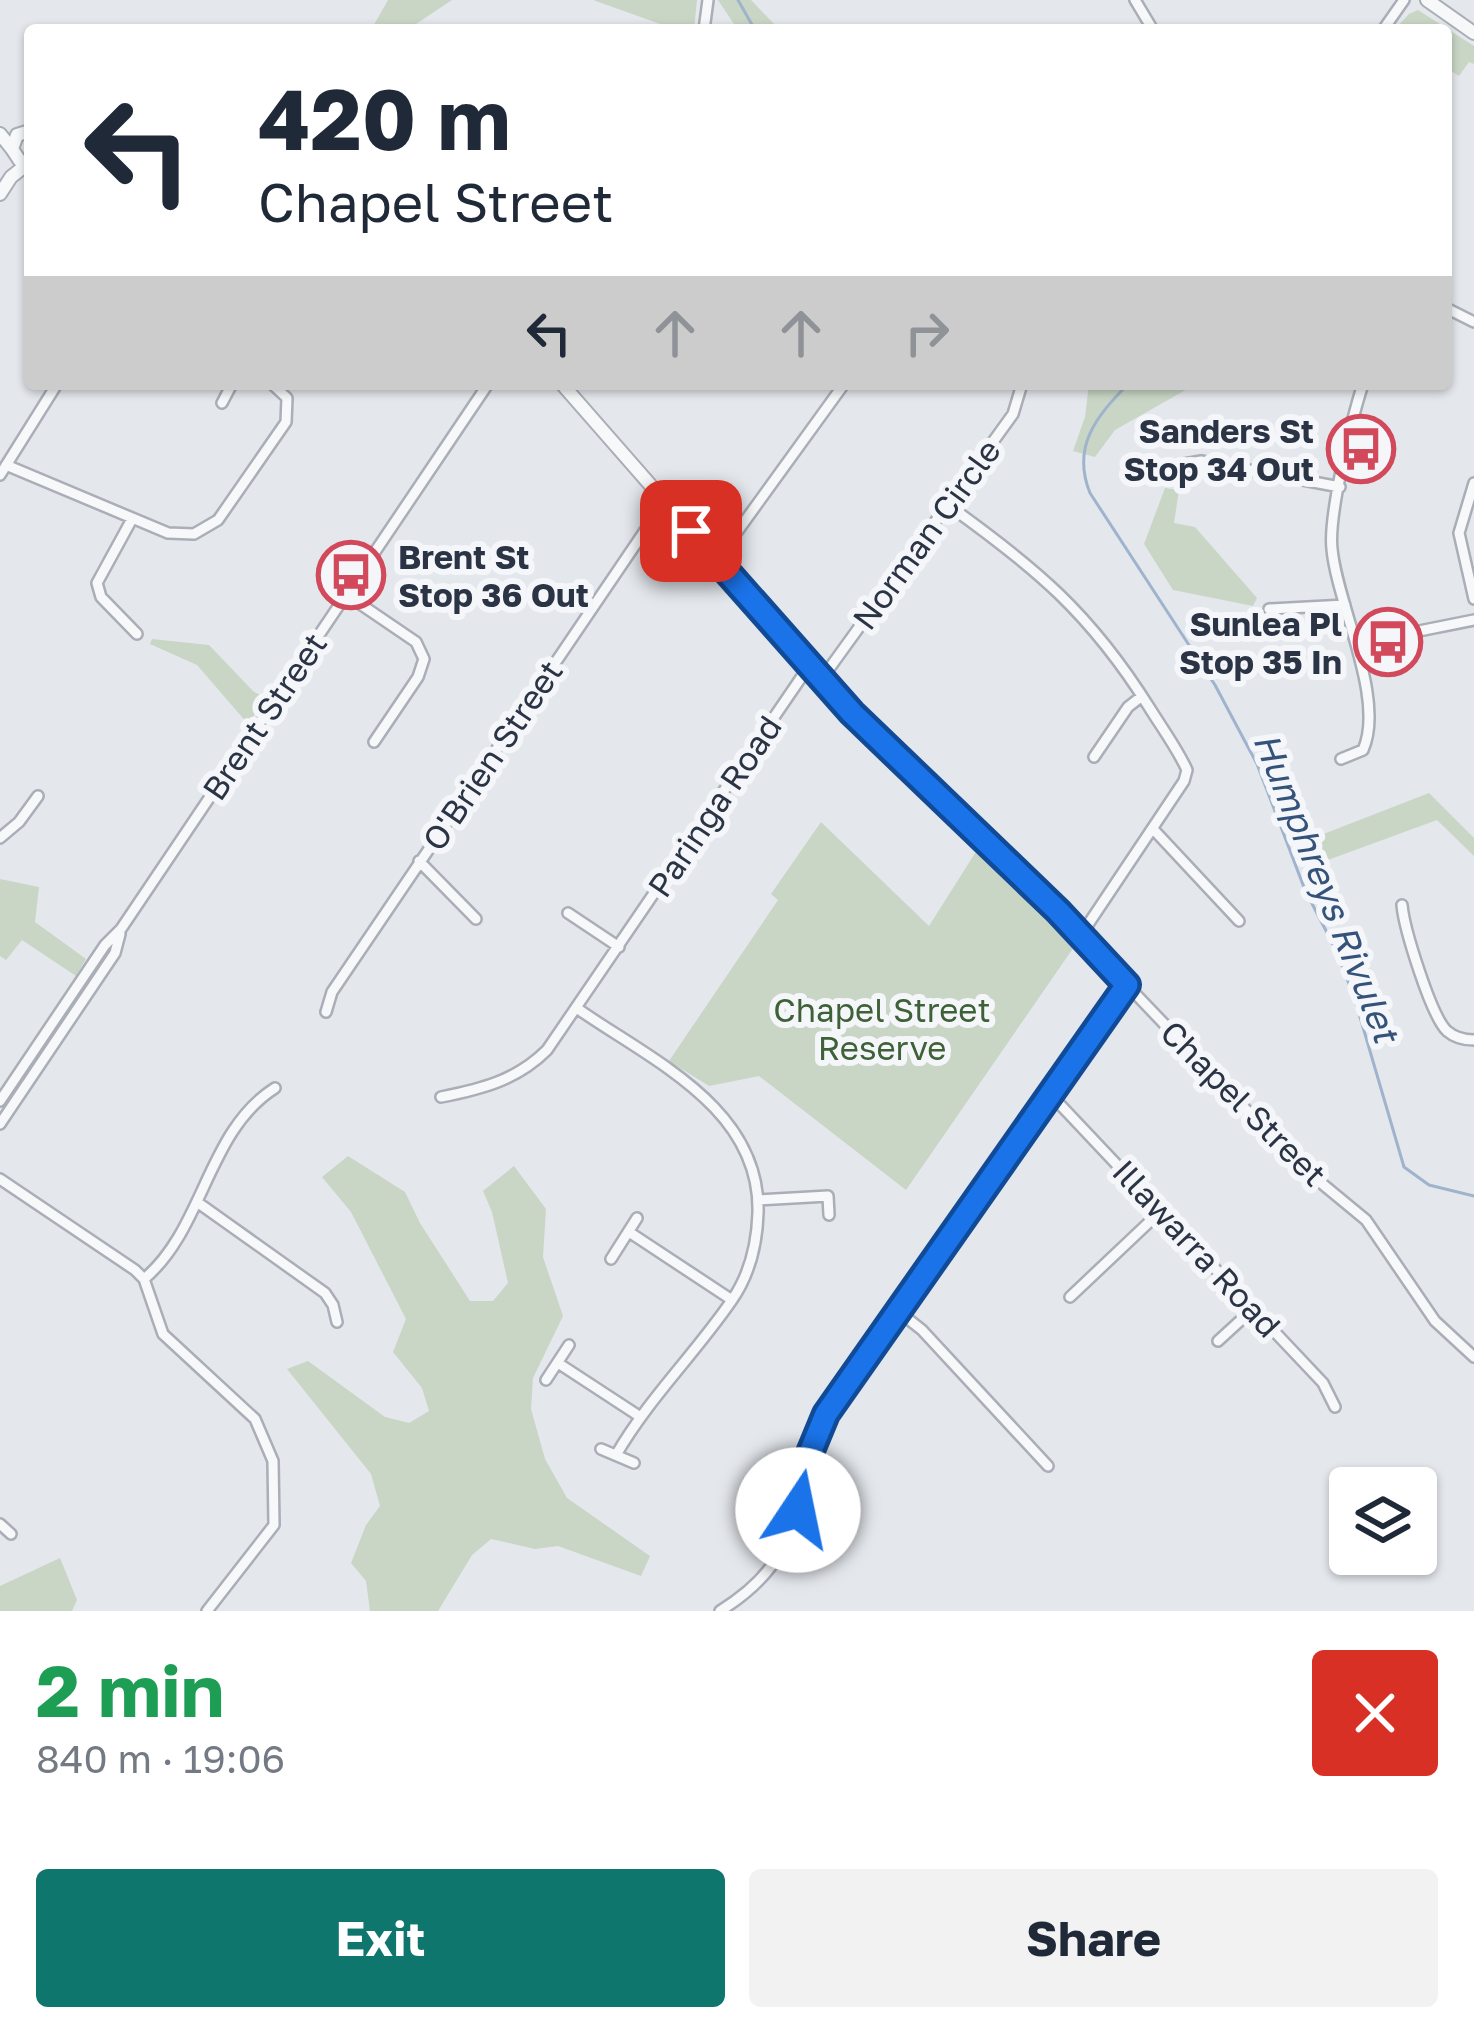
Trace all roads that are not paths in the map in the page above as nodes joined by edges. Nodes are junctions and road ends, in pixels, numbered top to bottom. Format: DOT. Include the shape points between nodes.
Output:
graph roads {
  1 [pos="1427,0"];
  2 [pos="1474,33"];
  3 [pos="0,132"];
  4 [pos="24,133"];
  5 [pos="12,151"];
  6 [pos="24,161"];
  7 [pos="24,167"];
  8 [pos="11,177"];
  9 [pos="0,194"];
  10 [pos="53,390"];
  11 [pos="229,390"];
  12 [pos="278,390"];
  13 [pos="484,390"];
  14 [pos="567,390"];
  15 [pos="840,390"];
  16 [pos="1020,390"];
  17 [pos="1362,390"];
  18 [pos="222,403"];
  19 [pos="3,470"];
  20 [pos="1168,475"];
  21 [pos="1474,483"];
  22 [pos="1340,488"];
  23 [pos="665,501"];
  24 [pos="948,505"];
  25 [pos="131,519"];
  26 [pos="716,561"];
  27 [pos="347,595"];
  28 [pos="1474,599"];
  29 [pos="1345,605"];
  30 [pos="1269,609"];
  31 [pos="1474,620"];
  32 [pos="137,634"];
  33 [pos="1355,636"];
  34 [pos="809,666"];
  35 [pos="821,680"];
  36 [pos="1142,696"];
  37 [pos="374,742"];
  38 [pos="1094,757"];
  39 [pos="1341,759"];
  40 [pos="38,796"];
  41 [pos="1153,829"];
  42 [pos="0,838"];
  43 [pos="419,861"];
  44 [pos="1402,904"];
  45 [pos="568,913"];
  46 [pos="476,919"];
  47 [pos="1239,921"];
  48 [pos="121,929"];
  49 [pos="1081,935"];
  50 [pos="619,947"];
  51 [pos="1127,985"];
  52 [pos="578,1009"];
  53 [pos="326,1012"];
  54 [pos="1474,1040"];
  55 [pos="275,1088"];
  56 [pos="1052,1096"];
  57 [pos="441,1097"];
  58 [pos="0,1101"];
  59 [pos="0,1124"];
  60 [pos="0,1179"];
  61 [pos="758,1200"];
  62 [pos="197,1202"];
  63 [pos="1162,1210"];
  64 [pos="829,1215"];
  65 [pos="638,1218"];
  66 [pos="629,1232"];
  67 [pos="611,1258"];
  68 [pos="144,1279"];
  69 [pos="1070,1297"];
  70 [pos="732,1300"];
  71 [pos="1253,1309"];
  72 [pos="898,1311"];
  73 [pos="337,1322"];
  74 [pos="1218,1341"];
  75 [pos="569,1345"];
  76 [pos="1474,1357"];
  77 [pos="558,1363"];
  78 [pos="546,1380"];
  79 [pos="1335,1407"];
  80 [pos="639,1416"];
  81 [pos="601,1449"];
  82 [pos="616,1455"];
  83 [pos="634,1463"];
  84 [pos="1048,1466"];
  85 [pos="0,1524"];
  86 [pos="11,1534"];
  87 [pos="207,1611"];
  88 [pos="720,1611"];
  1 -- 2 [label="street"];
  3 -- 5 [label="street"];
  4 -- 5 [label="street"];
  5 -- 6 [label="street"];
  5 -- 8 [label="street"];
  7 -- 8 [label="street"];
  8 -- 9 [label="street"];
  10 -- 19 [label="street"];
  11 -- 18 [label="street"];
  12 -- 25 [label="street" via="287,398 286,422 218,520 176,536"];
  13 -- 27 [label="street, Brent Street"];
  14 -- 23 [label="street, Chapel Street"];
  15 -- 26 [label="street"];
  16 -- 24 [label="street, Norman Circle" via="1013,414"];
  17 -- 22 [label="street"];
  19 -- 25 [label="street"];
  20 -- 22 [label="street" via="1201,461"];
  21 -- 28 [label="street" via="1459,542"];
  22 -- 29 [label="street" via="1331,540"];
  23 -- 26 [label="street, Chapel Street"];
  23 -- 43 [label="street, O'Brien Street"];
  24 -- 35 [label="street, Norman Circle"];
  24 -- 36 [label="street" via="1054,586"];
  25 -- 32 [label="street" via="97,584"];
  26 -- 34 [label="street, Chapel Street"];
  27 -- 37 [label="street" via="416,642 424,659"];
  27 -- 48 [label="street, Brent Street"];
  29 -- 30 [label="street"];
  29 -- 33 [label="street"];
  31 -- 33 [label="street"];
  33 -- 39 [label="street" via="1368,735 1363,750"];
  34 -- 35 [label="street, Chapel Street"];
  34 -- 50 [label="street, Paringa Road"];
  35 -- 49 [label="street, Chapel Street"];
  36 -- 38 [label="street"];
  36 -- 41 [label="street" via="1187,774"];
  40 -- 42 [label="street"];
  41 -- 47 [label="street"];
  41 -- 49 [label="street"];
  43 -- 46 [label="street"];
  43 -- 53 [label="street, O'Brien Street"];
  44 -- 54 [label="street" via="1439,1021"];
  45 -- 50 [label="street"];
  48 -- 58 [label="street, Brent Street"];
  48 -- 59 [label="street, Brent Street" via="115,953"];
  49 -- 51 [label="street, Chapel Street"];
  50 -- 52 [label="street, Paringa Road"];
  51 -- 56 [label="street"];
  51 -- 76 [label="street, Chapel Street" via="1297,1163 1366,1220 1435,1321"];
  52 -- 57 [label="street, Paringa Road" via="523,1071"];
  52 -- 61 [label="street" via="716,1107 745,1151"];
  55 -- 62 [label="street" via="245,1116"];
  56 -- 63 [label="street, Illawarra Road"];
  56 -- 72 [label="street"];
  60 -- 68 [label="street"];
  61 -- 64 [label="street" via="828,1191"];
  61 -- 70 [label="street" via="752,1260"];
  62 -- 68 [label="street"];
  62 -- 73 [label="street" via="339,1304"];
  63 -- 69 [label="street"];
  63 -- 71 [label="street, Illawarra Road"];
  65 -- 66 [label="street"];
  66 -- 67 [label="street"];
  66 -- 70 [label="street"];
  68 -- 87 [label="street" via="163,1334 255,1419 275,1471 271,1532"];
  70 -- 80 [label="street"];
  71 -- 74 [label="street"];
  71 -- 79 [label="street, Illawarra Road" via="1323,1383"];
  72 -- 84 [label="street"];
  72 -- 88 [label="street" via="818,1428 794,1523 773,1566"];
  75 -- 77 [label="street"];
  77 -- 78 [label="street"];
  77 -- 80 [label="street"];
  80 -- 82 [label="street"];
  81 -- 82 [label="street"];
  82 -- 83 [label="street"];
  85 -- 86 [label="street"];
}
